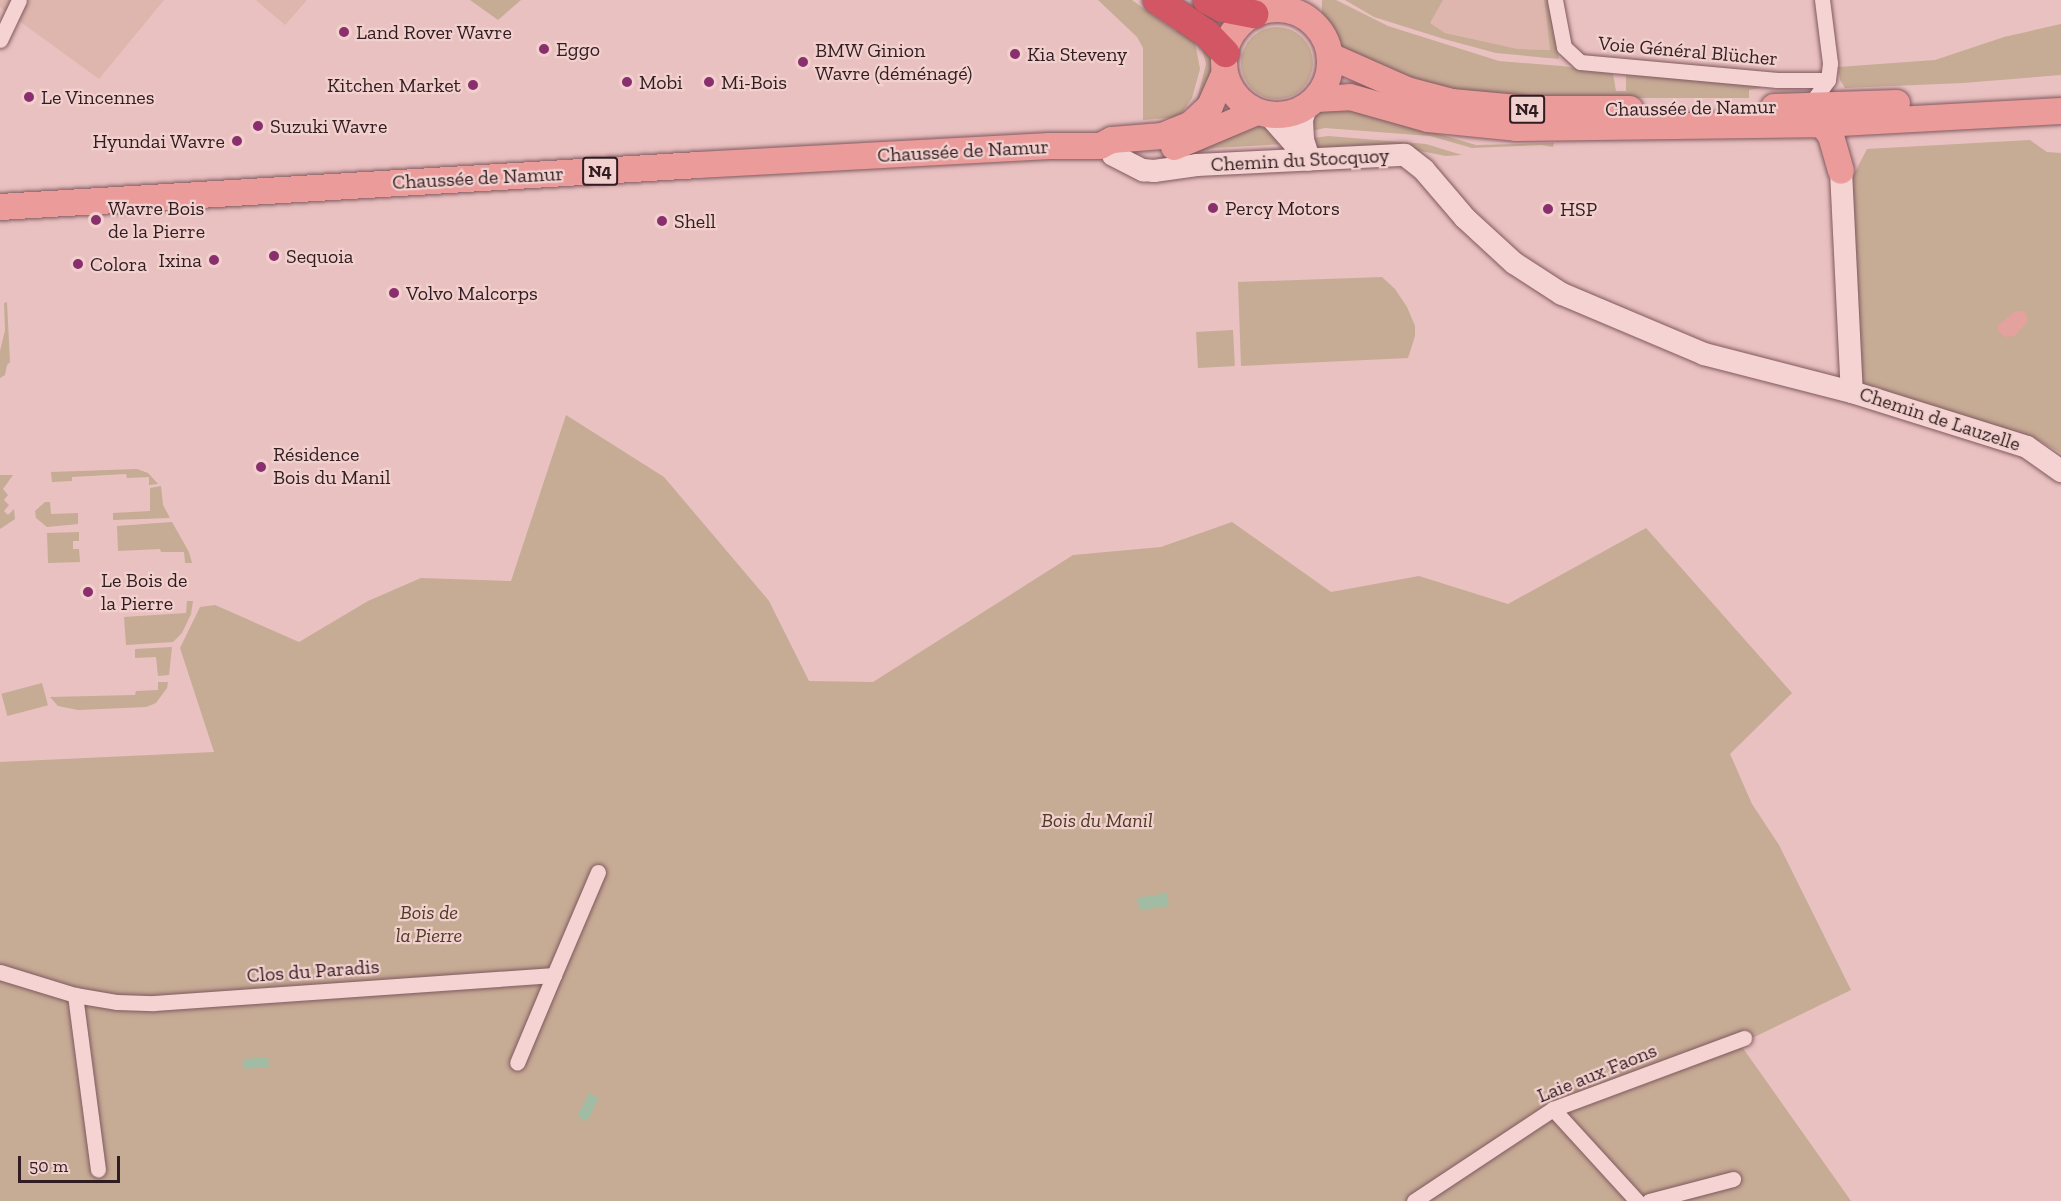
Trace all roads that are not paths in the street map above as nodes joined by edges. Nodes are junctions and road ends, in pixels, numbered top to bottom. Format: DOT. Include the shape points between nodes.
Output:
graph roads {
  1 [pos="19,0"];
  2 [pos="1157,0"];
  3 [pos="1207,0"];
  4 [pos="1555,0"];
  5 [pos="1822,0"];
  6 [pos="1254,14"];
  7 [pos="0,40"];
  8 [pos="1330,56"];
  9 [pos="1225,63"];
  10 [pos="1828,80"];
  11 [pos="2061,93"];
  12 [pos="1311,103"];
  13 [pos="2061,111"];
  14 [pos="1263,113"];
  15 [pos="1854,114"];
  16 [pos="1816,115"];
  17 [pos="1106,151"];
  18 [pos="1309,160"];
  19 [pos="1841,171"];
  20 [pos="0,207"];
  21 [pos="1852,392"];
  22 [pos="2061,471"];
  23 [pos="598,872"];
  24 [pos="0,972"];
  25 [pos="554,975"];
  26 [pos="75,995"];
  27 [pos="1744,1038"];
  28 [pos="517,1063"];
  29 [pos="1552,1109"];
  30 [pos="98,1169"];
  31 [pos="1733,1179"];
  32 [pos="1414,1201"];
  33 [pos="1637,1201"];
  34 [pos="1649,1201"];
  1 -- 7 [label="street"];
  2 -- 9 [label="highway" via="1206,33"];
  3 -- 6 [label="highway" via="1222,8"];
  4 -- 10 [label="street, Voie Général Blücher" via="1564,47 1581,62 1777,80"];
  5 -- 10 [label="street" via="1830,49"];
  6 -- 8 [label="main road" via="1278,9 1300,14 1317,26"];
  6 -- 9 [label="main road, Chaussée de Namur / N4" via="1229,40"];
  8 -- 12 [label="main road" via="1330,73"];
  8 -- 16 [label="main road, Chaussée de Namur / N4" via="1407,90 1474,105"];
  9 -- 14 [label="main road" via="1232,91 1243,103"];
  9 -- 17 [label="main road, Chaussée de Namur / N4" via="1210,106 1191,124 1162,136 1112,140"];
  10 -- 15 [label="street"];
  10 -- 16 [label="street"];
  11 -- 15 [label="main road, Chaussée de Namur / N4"];
  12 -- 14 [label="main road, Chaussée de Namur / N4" via="1288,114"];
  12 -- 16 [label="main road, Chaussée de Namur / N4" via="1350,97 1428,119 1485,127"];
  12 -- 18 [label="street" via="1302,120"];
  13 -- 15 [label="main road, Chaussée de Namur / N4" via="2011,115"];
  14 -- 17 [label="main road, Chaussée de Namur / N4" via="1149,153"];
  14 -- 18 [label="street"];
  15 -- 16 [label="main road, Chaussée de Namur / N4"];
  15 -- 19 [label="main road"];
  16 -- 19 [label="main road" via="1831,136"];
  17 -- 18 [label="street, Chemin du Stocquoy" via="1143,170 1154,171"];
  17 -- 20 [label="main road, Chaussée de Namur / N4" via="1049,146"];
  18 -- 21 [label="street, Chemin du Stocquoy" via="1405,155 1514,263 1562,294 1704,354"];
  19 -- 21 [label="street, Chemin de Lauzelle"];
  21 -- 22 [label="street, Chemin de Lauzelle" via="2027,447"];
  23 -- 25 [label="street"];
  24 -- 26 [label="street, Clos du Paradis"];
  25 -- 26 [label="street, Clos du Paradis" via="154,1003"];
  25 -- 28 [label="street"];
  26 -- 30 [label="street"];
  27 -- 29 [label="street, Laie aux Faons"];
  29 -- 32 [label="street, Laie aux Faons"];
  29 -- 33 [label="street"];
  31 -- 34 [label="street"];
}
